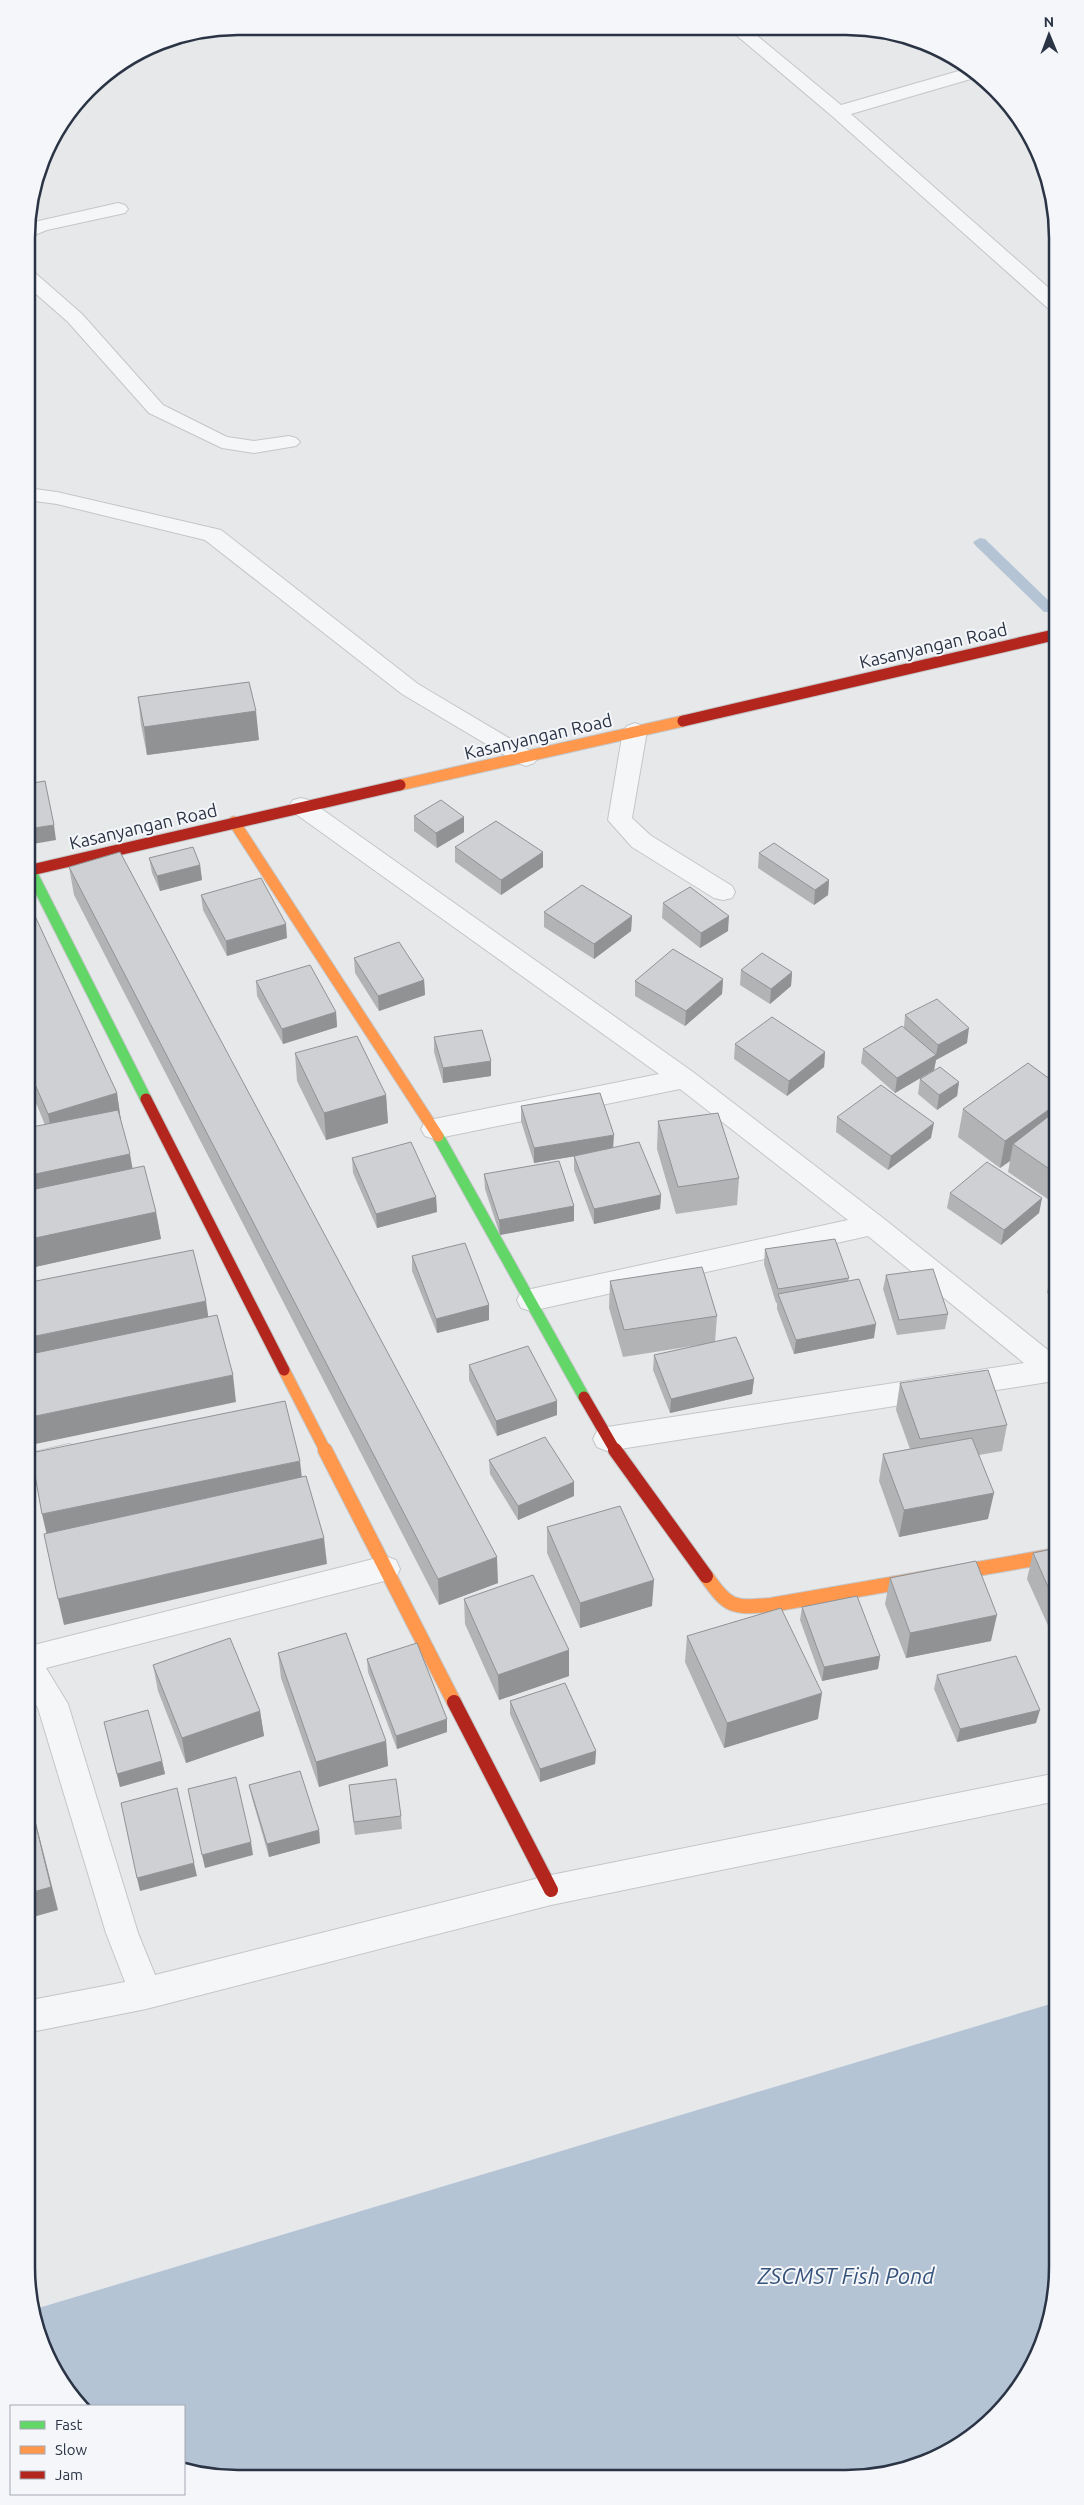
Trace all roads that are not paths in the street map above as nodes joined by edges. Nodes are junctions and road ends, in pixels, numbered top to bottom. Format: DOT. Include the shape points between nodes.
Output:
graph roads {
  1 [pos="745,35"];
  2 [pos="967,74"];
  3 [pos="838,112"];
  4 [pos="118,209"];
  5 [pos="35,229"];
  6 [pos="35,283"];
  7 [pos="1049,299"];
  8 [pos="289,442"];
  9 [pos="35,495"];
  10 [pos="1049,636"];
  11 [pos="635,731"];
  12 [pos="526,758"];
  13 [pos="301,806"];
  14 [pos="234,822"];
  15 [pos="35,869"];
  16 [pos="35,885"];
  17 [pos="723,892"];
  18 [pos="684,1078"];
  19 [pos="434,1129"];
  20 [pos="873,1225"];
  21 [pos="531,1300"];
  22 [pos="1049,1368"];
  23 [pos="1049,1373"];
  24 [pos="300,1402"];
  25 [pos="272,1409"];
  26 [pos="606,1439"];
  27 [pos="93,1451"];
  28 [pos="35,1464"];
  29 [pos="1049,1557"];
  30 [pos="385,1569"];
  31 [pos="35,1659"];
  32 [pos="35,1676"];
  33 [pos="1049,1789"];
  34 [pos="551,1890"];
  35 [pos="146,1993"];
  36 [pos="35,2015"];
  1 -- 3 [label="street"];
  2 -- 3 [label="street"];
  3 -- 7 [label="street"];
  4 -- 5 [label="street"];
  6 -- 8 [label="street" via="75,318 156,409 222,442 254,447"];
  9 -- 12 [label="street" via="214,535 410,689"];
  10 -- 11 [label="street, Kasanyangan Road"];
  11 -- 12 [label="street, Kasanyangan Road"];
  11 -- 17 [label="street" via="620,820 642,840"];
  12 -- 13 [label="street, Kasanyangan Road"];
  13 -- 14 [label="street, Kasanyangan Road"];
  13 -- 18 [label="street"];
  14 -- 15 [label="street, Kasanyangan Road"];
  14 -- 19 [label="street"];
  16 -- 24 [label="street"];
  18 -- 19 [label="street"];
  18 -- 20 [label="street"];
  19 -- 21 [label="street"];
  20 -- 21 [label="street"];
  20 -- 22 [label="street"];
  21 -- 26 [label="street"];
  23 -- 26 [label="street"];
  24 -- 25 [label="street"];
  24 -- 30 [label="street"];
  26 -- 29 [label="street" via="723,1600 741,1607 771,1605"];
  27 -- 28 [label="street"];
  30 -- 31 [label="street"];
  30 -- 34 [label="street"];
  32 -- 35 [label="street" via="52,1704 122,1933"];
  33 -- 34 [label="street"];
  34 -- 35 [label="street"];
  35 -- 36 [label="street"];
}
